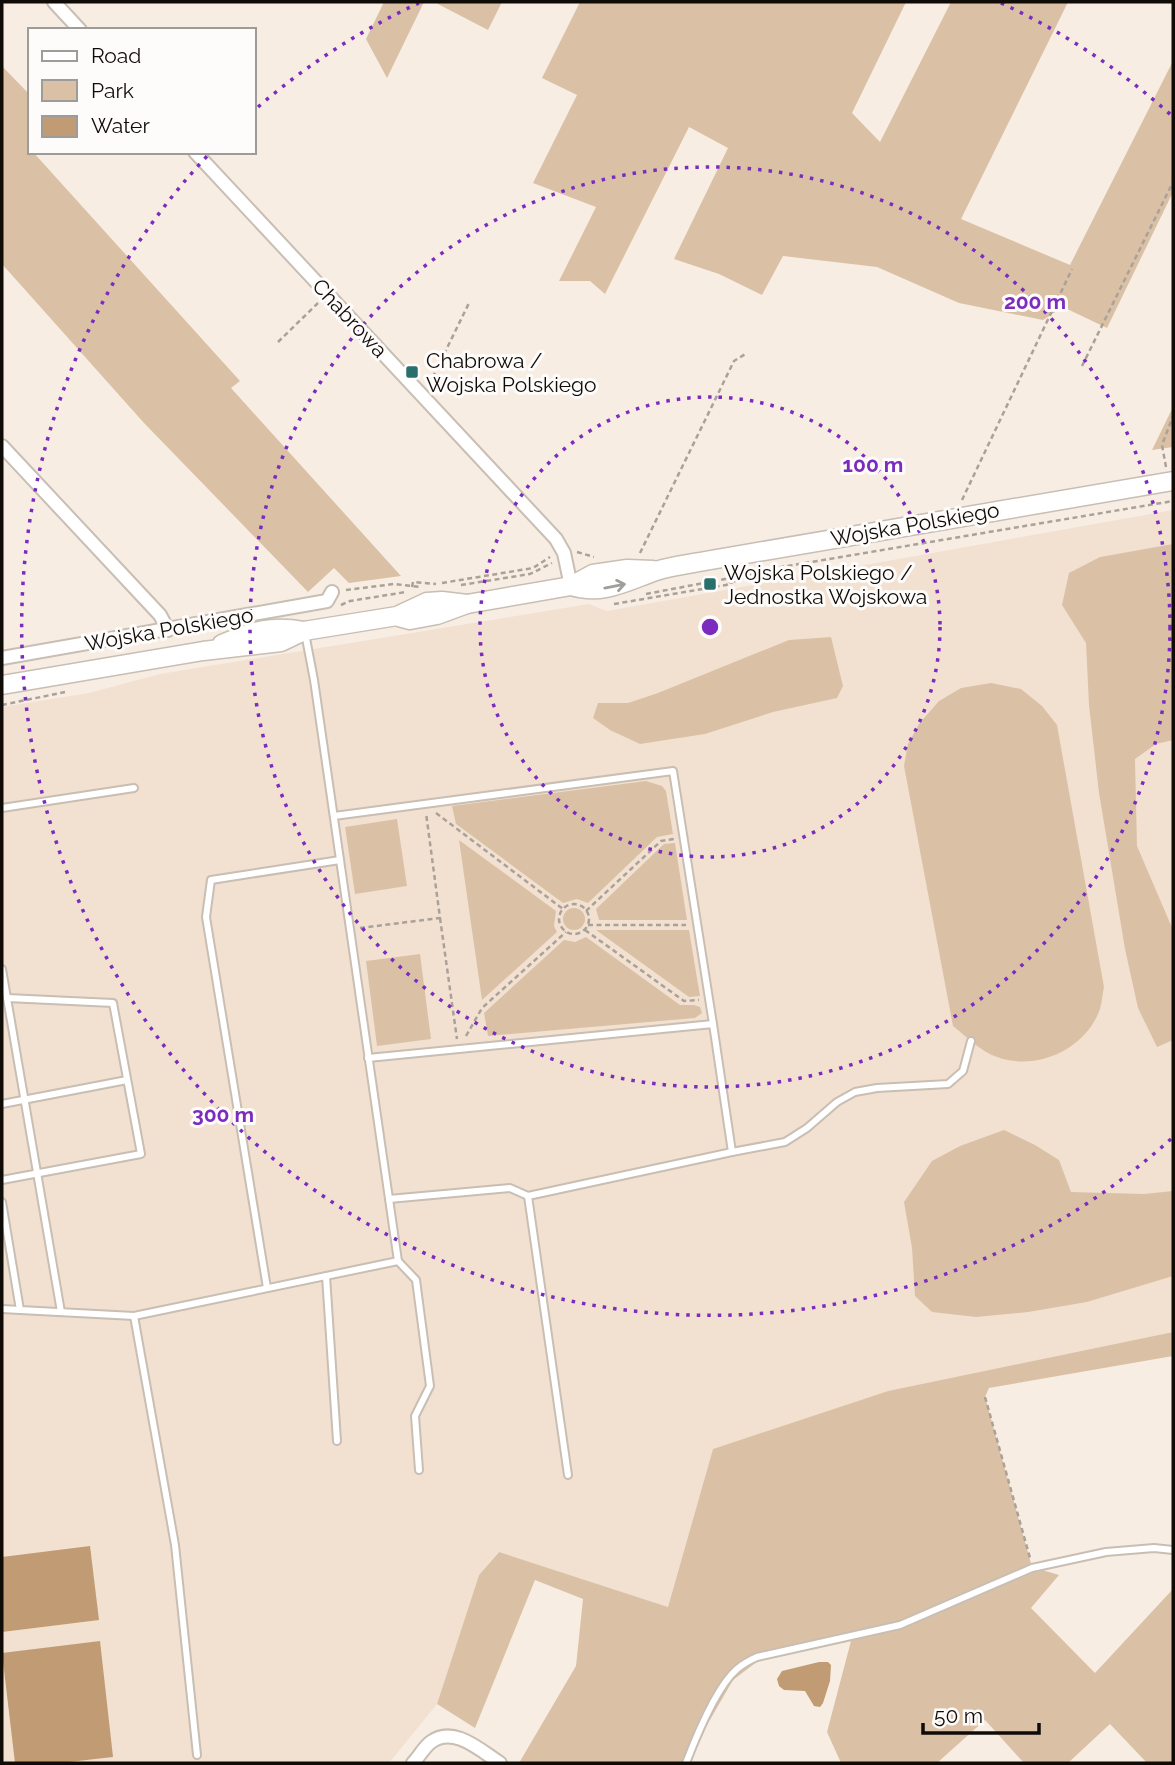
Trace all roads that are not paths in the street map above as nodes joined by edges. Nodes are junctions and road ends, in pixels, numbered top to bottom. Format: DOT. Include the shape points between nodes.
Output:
graph roads {
  1 [pos="54,2"];
  2 [pos="78,28"];
  3 [pos="197,154"];
  4 [pos="2,446"];
  5 [pos="1170,475"];
  6 [pos="571,586"];
  7 [pos="332,592"];
  8 [pos="168,630"];
  9 [pos="304,631"];
  10 [pos="2,658"];
  11 [pos="2,685"];
  12 [pos="134,788"];
  13 [pos="2,808"];
  14 [pos="334,817"];
  15 [pos="340,860"];
  16 [pos="2,970"];
  17 [pos="7,998"];
  18 [pos="713,1024"];
  19 [pos="971,1041"];
  20 [pos="368,1058"];
  21 [pos="127,1080"];
  22 [pos="24,1100"];
  23 [pos="2,1104"];
  24 [pos="732,1152"];
  25 [pos="37,1174"];
  26 [pos="2,1180"];
  27 [pos="528,1196"];
  28 [pos="389,1199"];
  29 [pos="2,1202"];
  30 [pos="398,1262"];
  31 [pos="326,1276"];
  32 [pos="267,1288"];
  33 [pos="2,1309"];
  34 [pos="20,1310"];
  35 [pos="61,1312"];
  36 [pos="134,1316"];
  37 [pos="337,1441"];
  38 [pos="419,1469"];
  39 [pos="569,1475"];
  40 [pos="1173,1550"];
  41 [pos="197,1755"];
  42 [pos="414,1763"];
  43 [pos="500,1763"];
  44 [pos="686,1763"];
  1 -- 2 [label="street"];
  3 -- 6 [label="street, Chabrowa" via="556,539"];
  4 -- 8 [label="street" via="160,615"];
  5 -- 6 [label="main road, Wojska Polskiego" via="657,571 619,586 588,590"];
  6 -- 9 [label="main road, Wojska Polskiego" via="467,604 410,620 397,616"];
  7 -- 8 [label="street, Wojska Polskiego" via="327,601"];
  8 -- 10 [label="street, Wojska Polskiego"];
  9 -- 11 [label="main road, Wojska Polskiego" via="281,642"];
  9 -- 14 [label="lane"];
  12 -- 13 [label="lane"];
  14 -- 15 [label="lane"];
  14 -- 18 [label="lane" via="673,771"];
  15 -- 20 [label="lane"];
  15 -- 32 [label="lane" via="211,880 206,917"];
  16 -- 17 [label="lane"];
  17 -- 21 [label="lane" via="113,1003"];
  17 -- 22 [label="lane"];
  18 -- 20 [label="lane"];
  18 -- 24 [label="lane"];
  19 -- 24 [label="lane" via="963,1071 948,1084 855,1092 785,1142"];
  20 -- 28 [label="lane"];
  21 -- 22 [label="lane"];
  21 -- 25 [label="lane" via="141,1154"];
  22 -- 23 [label="lane"];
  22 -- 25 [label="lane"];
  24 -- 27 [label="lane"];
  25 -- 26 [label="lane"];
  25 -- 35 [label="lane"];
  27 -- 28 [label="lane" via="510,1188"];
  27 -- 39 [label="lane"];
  28 -- 30 [label="lane"];
  29 -- 34 [label="lane"];
  30 -- 31 [label="lane"];
  30 -- 38 [label="lane" via="416,1280 430,1386 415,1416"];
  31 -- 32 [label="lane"];
  31 -- 37 [label="lane"];
  32 -- 36 [label="lane"];
  33 -- 34 [label="lane"];
  34 -- 35 [label="lane"];
  35 -- 36 [label="lane"];
  36 -- 41 [label="lane" via="175,1545"];
  40 -- 44 [label="lane" via="1106,1552 1032,1567 900,1625 757,1657 730,1677"];
  42 -- 43 [label="street" via="431,1741 451,1736"];
}
